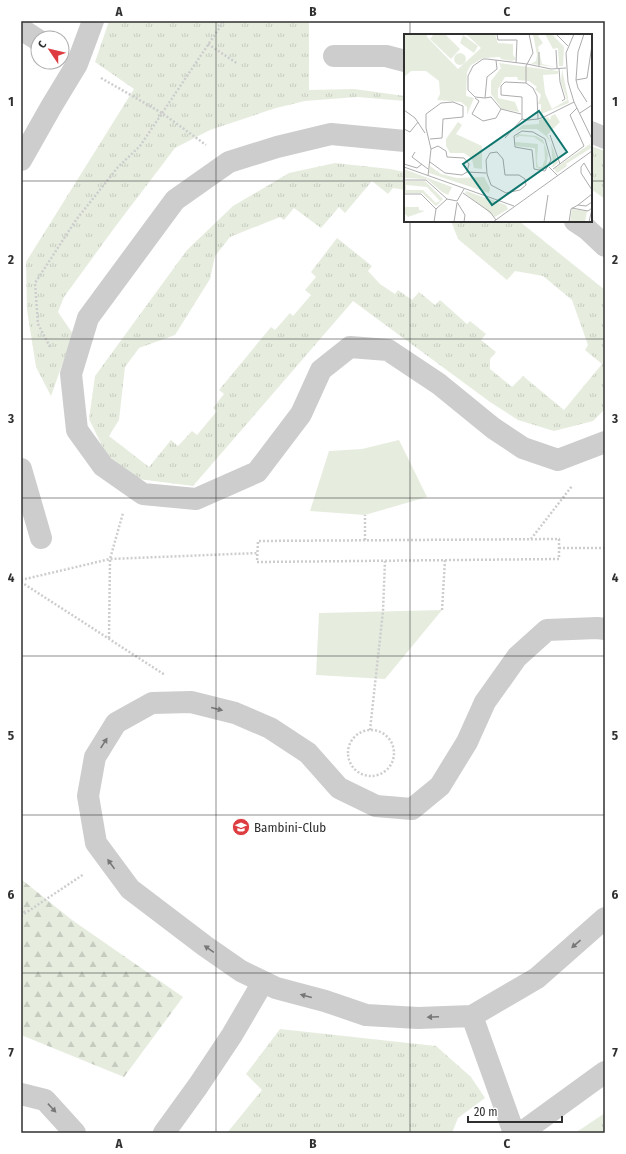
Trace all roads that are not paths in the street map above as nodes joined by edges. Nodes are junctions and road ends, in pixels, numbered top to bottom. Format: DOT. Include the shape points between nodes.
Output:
graph roads {
  1 [pos="93,21"];
  2 [pos="21,29"];
  3 [pos="30,35"];
  4 [pos="334,56"];
  5 [pos="70,60"];
  6 [pos="404,61"];
  7 [pos="66,70"];
  8 [pos="592,132"];
  9 [pos="605,138"];
  10 [pos="404,141"];
  11 [pos="21,160"];
  12 [pos="576,222"];
  13 [pos="605,246"];
  14 [pos="605,442"];
  15 [pos="21,469"];
  16 [pos="41,538"];
  17 [pos="605,629"];
  18 [pos="605,918"];
  19 [pos="263,982"];
  20 [pos="472,1016"];
  21 [pos="605,1072"];
  22 [pos="21,1094"];
  23 [pos="75,1133"];
  24 [pos="164,1133"];
  25 [pos="514,1133"];
  26 [pos="521,1133"];
  1 -- 5 [label="street"];
  2 -- 3 [label="street"];
  4 -- 6 [label="street" via="386,56"];
  7 -- 11 [label="street" via="51,107"];
  8 -- 9 [label="street"];
  10 -- 14 [label="street" via="331,134 277,147 229,162 175,200 88,318 71,374 77,430 103,466 143,494 196,499 257,472 301,414 321,370 350,347 388,350 439,384 493,428 523,448 558,460"];
  12 -- 13 [label="street"];
  15 -- 16 [label="street"];
  19 -- 17 [label="street, one-way" via="235,967 130,890 96,843 88,796 95,757 116,724 152,703 191,702 235,714 270,728 308,753 339,788 376,806 412,809 440,786 467,742 485,702 517,657 547,630"];
  18 -- 20 [label="street, one-way" via="537,978"];
  20 -- 19 [label="street, one-way" via="418,1018 366,1015"];
  19 -- 24 [label="street" via="232,1035"];
  20 -- 25 [label="street"];
  21 -- 26 [label="street"];
  22 -- 23 [label="street, one-way" via="45,1100"];
}
